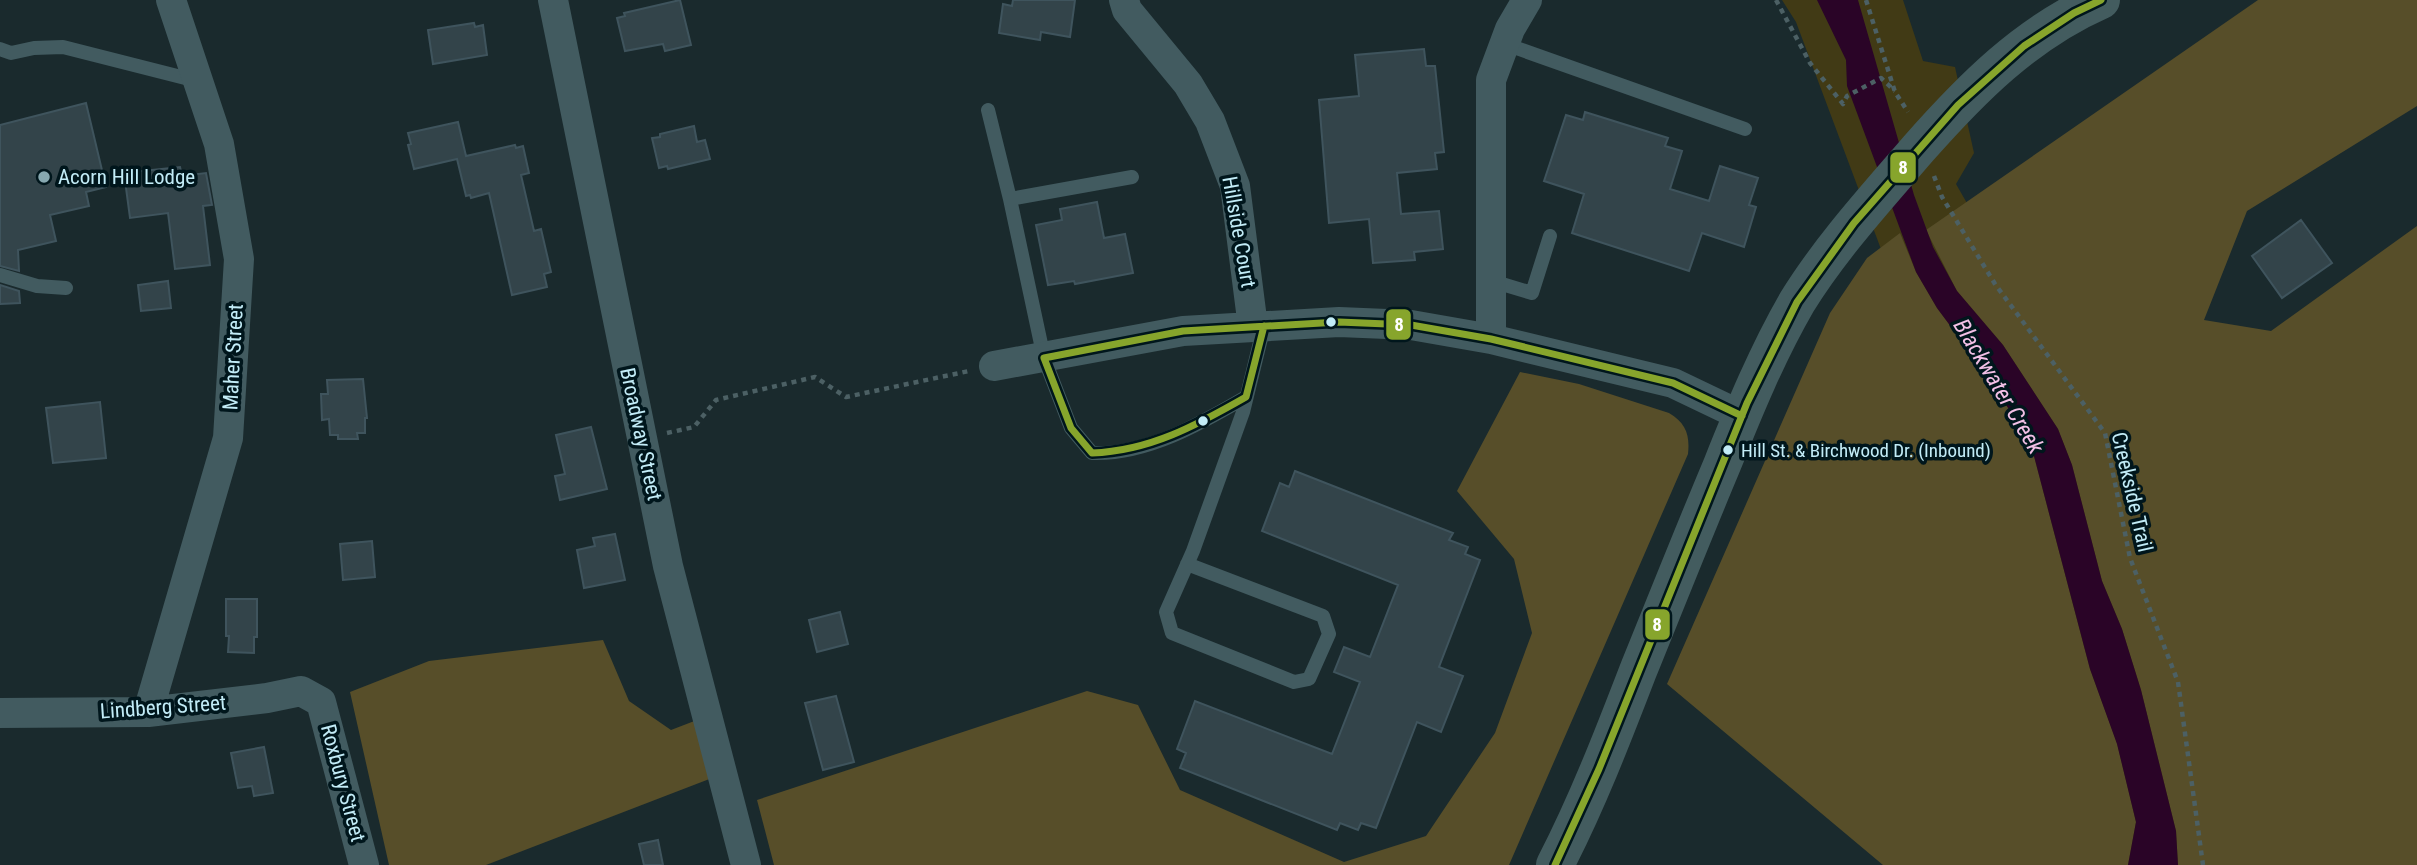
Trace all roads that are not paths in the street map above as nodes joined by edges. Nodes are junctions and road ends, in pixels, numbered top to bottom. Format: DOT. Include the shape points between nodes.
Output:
graph roads {
  1 [pos="170,0"];
  2 [pos="553,0"];
  3 [pos="1124,0"];
  4 [pos="1527,0"];
  5 [pos="2101,0"];
  6 [pos="1505,44"];
  7 [pos="0,49"];
  8 [pos="197,81"];
  9 [pos="988,110"];
  10 [pos="1745,129"];
  11 [pos="1132,177"];
  12 [pos="1010,199"];
  13 [pos="1550,236"];
  14 [pos="0,275"];
  15 [pos="1492,281"];
  16 [pos="66,288"];
  17 [pos="1258,327"];
  18 [pos="1492,339"];
  19 [pos="1044,358"];
  20 [pos="994,366"];
  21 [pos="1246,397"];
  22 [pos="1742,416"];
  23 [pos="1187,564"];
  24 [pos="321,702"];
  25 [pos="148,712"];
  26 [pos="0,713"];
  27 [pos="364,865"];
  28 [pos="746,865"];
  29 [pos="1555,865"];
  1 -- 8 [label="street, Maher Street"];
  2 -- 28 [label="street, Broadway Street" via="668,566"];
  3 -- 17 [label="street, Hillside Court" via="1188,84 1210,121 1235,186"];
  4 -- 6 [label="street"];
  5 -- 22 [label="street" via="2052,25 2014,52 1970,91 1869,205 1798,301"];
  6 -- 10 [label="lane"];
  6 -- 15 [label="street" via="1492,80"];
  7 -- 8 [label="lane" via="10,53 63,47"];
  8 -- 25 [label="street, Maher Street" via="219,144 239,259 228,438"];
  9 -- 12 [label="lane"];
  11 -- 12 [label="lane"];
  12 -- 19 [label="lane"];
  13 -- 15 [label="lane" via="1532,293"];
  14 -- 16 [label="lane" via="37,286"];
  15 -- 18 [label="street"];
  17 -- 18 [label="street" via="1411,325"];
  17 -- 19 [label="street" via="1183,331"];
  17 -- 21 [label="lane"];
  18 -- 22 [label="street" via="1673,383"];
  19 -- 20 [label="street"];
  19 -- 21 [label="lane" via="1071,428 1092,453 1116,454 1192,428"];
  21 -- 23 [label="lane"];
  22 -- 29 [label="street" via="1609,745"];
  23 -- 23 [label="lane" via="1166,612 1172,633 1294,682 1309,679 1329,634 1323,616"];
  24 -- 25 [label="street, Lindberg Street" via="301,691"];
  24 -- 27 [label="street, Roxbury Street"];
  25 -- 26 [label="street, Lindberg Street"];
}
